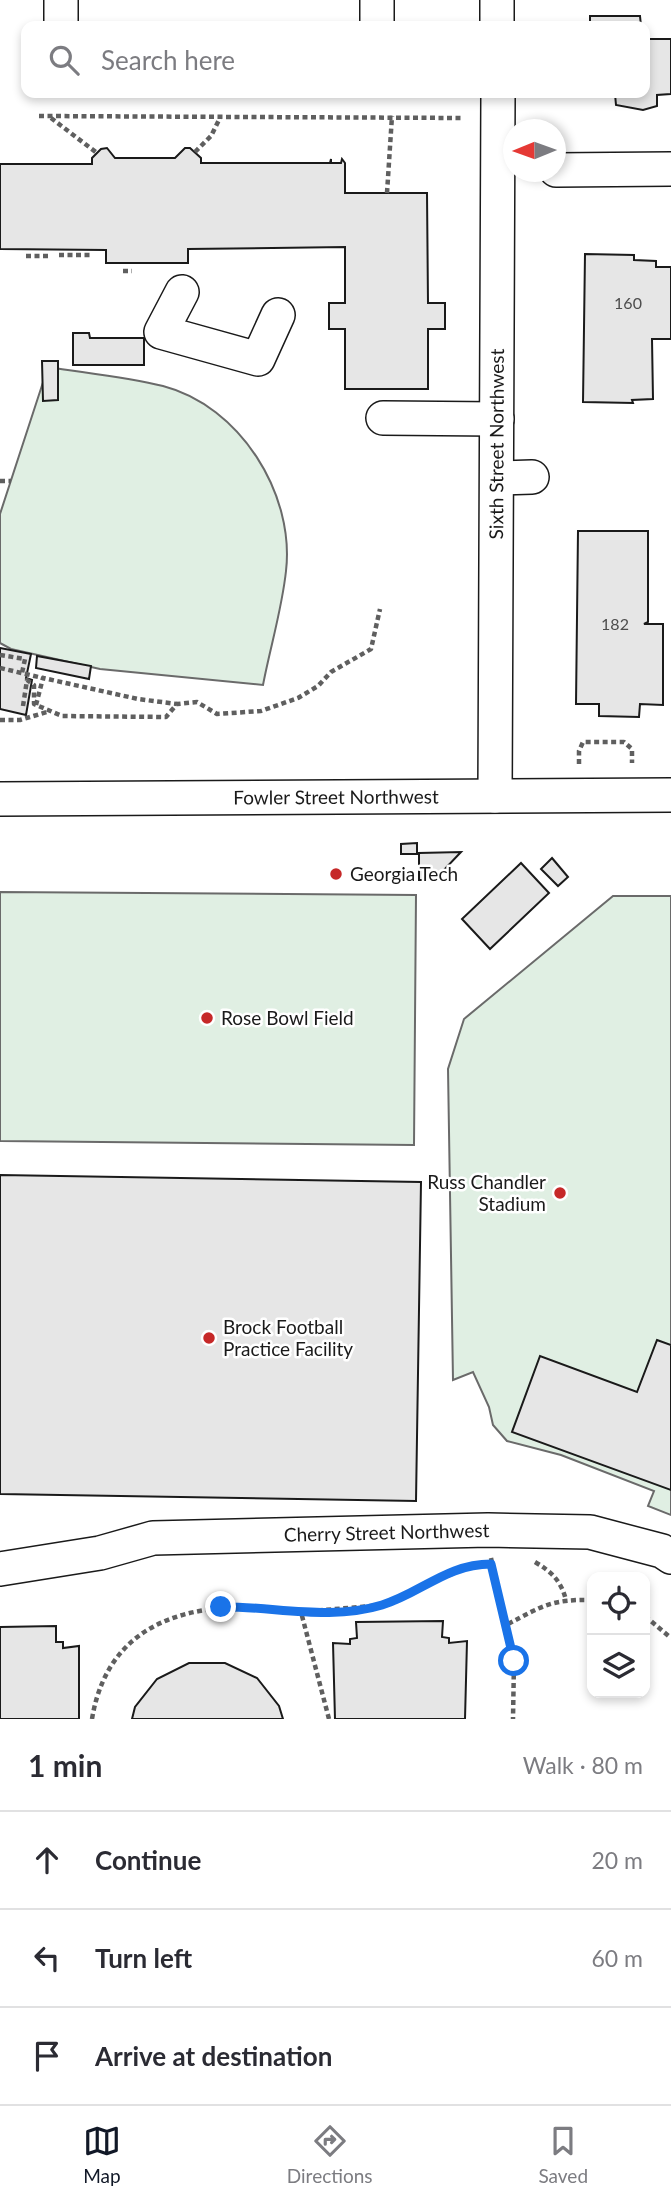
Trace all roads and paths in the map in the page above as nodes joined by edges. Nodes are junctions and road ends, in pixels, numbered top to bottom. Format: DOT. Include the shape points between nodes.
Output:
graph roads {
  1 [pos="61,0"];
  2 [pos="377,0"];
  3 [pos="497,0"];
  4 [pos="61,21"];
  5 [pos="377,21"];
  6 [pos="497,21"];
  7 [pos="499,98"];
  8 [pos="392,116"];
  9 [pos="39,117"];
  10 [pos="50,117"];
  11 [pos="220,118"];
  12 [pos="462,118"];
  13 [pos="503,141"];
  14 [pos="195,152"];
  15 [pos="97,153"];
  16 [pos="671,169"];
  17 [pos="566,170"];
  18 [pos="506,182"];
  19 [pos="387,193"];
  20 [pos="59,255"];
  21 [pos="93,255"];
  22 [pos="26,256"];
  23 [pos="48,256"];
  24 [pos="123,271"];
  25 [pos="132,271"];
  26 [pos="182,292"];
  27 [pos="278,315"];
  28 [pos="383,418"];
  29 [pos="497,419"];
  30 [pos="533,477"];
  31 [pos="497,478"];
  32 [pos="0,481"];
  33 [pos="10,481"];
  34 [pos="380,609"];
  35 [pos="0,655"];
  36 [pos="0,668"];
  37 [pos="22,673"];
  38 [pos="43,678"];
  39 [pos="177,704"];
  40 [pos="36,705"];
  41 [pos="23,706"];
  42 [pos="51,711"];
  43 [pos="0,720"];
  44 [pos="579,760"];
  45 [pos="632,764"];
  46 [pos="671,795"];
  47 [pos="495,796"];
  48 [pos="0,799"];
  49 [pos="671,1557"];
  50 [pos="523,1561"];
  51 [pos="501,1562"];
  52 [pos="491,1564"];
  53 [pos="0,1569"];
  54 [pos="566,1600"];
  55 [pos="587,1600"];
  56 [pos="301,1612"];
  57 [pos="650,1620"];
  58 [pos="508,1624"];
  59 [pos="671,1638"];
  60 [pos="92,1719"];
  61 [pos="329,1719"];
  62 [pos="513,1719"];
  1 -- 4 [label="street"];
  2 -- 5 [label="street"];
  3 -- 6 [label="street"];
  7 -- 13 [label="street, Sixth Street Northwest"];
  8 -- 11 [label="path"];
  8 -- 12 [label="path"];
  8 -- 19 [label="path"];
  9 -- 10 [label="path"];
  10 -- 11 [label="path"];
  10 -- 15 [label="path"];
  11 -- 14 [label="path"];
  16 -- 17 [label="street"];
  18 -- 29 [label="street, Sixth Street Northwest"];
  20 -- 21 [label="path"];
  22 -- 23 [label="path"];
  24 -- 25 [label="path"];
  26 -- 27 [label="street" via="162,332 258,359"];
  28 -- 29 [label="street"];
  29 -- 31 [label="street, Sixth Street Northwest"];
  30 -- 31 [label="street"];
  31 -- 47 [label="street, Sixth Street Northwest"];
  32 -- 33 [label="path"];
  34 -- 39 [label="path" via="371,649 299,698 261,711 217,714 197,702"];
  35 -- 37 [label="path" via="25,659"];
  36 -- 37 [label="path"];
  37 -- 38 [label="path"];
  38 -- 39 [label="path"];
  38 -- 40 [label="path"];
  39 -- 42 [label="path" via="166,718 62,716"];
  40 -- 41 [label="path" via="34,685 27,680"];
  40 -- 42 [label="path"];
  42 -- 43 [label="path"];
  44 -- 45 [label="path" via="583,742 624,742 632,749"];
  46 -- 47 [label="street, Fowler Street Northwest"];
  47 -- 48 [label="street, Fowler Street Northwest"];
  49 -- 53 [label="street, Cherry Street Northwest" via="590,1532 488,1530 153,1538 100,1553"];
  50 -- 54 [label="path" via="550,1571 562,1585"];
  51 -- 52 [label="path"];
  52 -- 56 [label="path" via="470,1564 382,1605"];
  52 -- 58 [label="path"];
  54 -- 55 [label="path"];
  54 -- 58 [label="path" via="540,1605"];
  56 -- 60 [label="path" via="221,1607 193,1610 153,1626 117,1659"];
  56 -- 61 [label="path"];
  57 -- 59 [label="path"];
  58 -- 62 [label="path" via="514,1661"];
}
